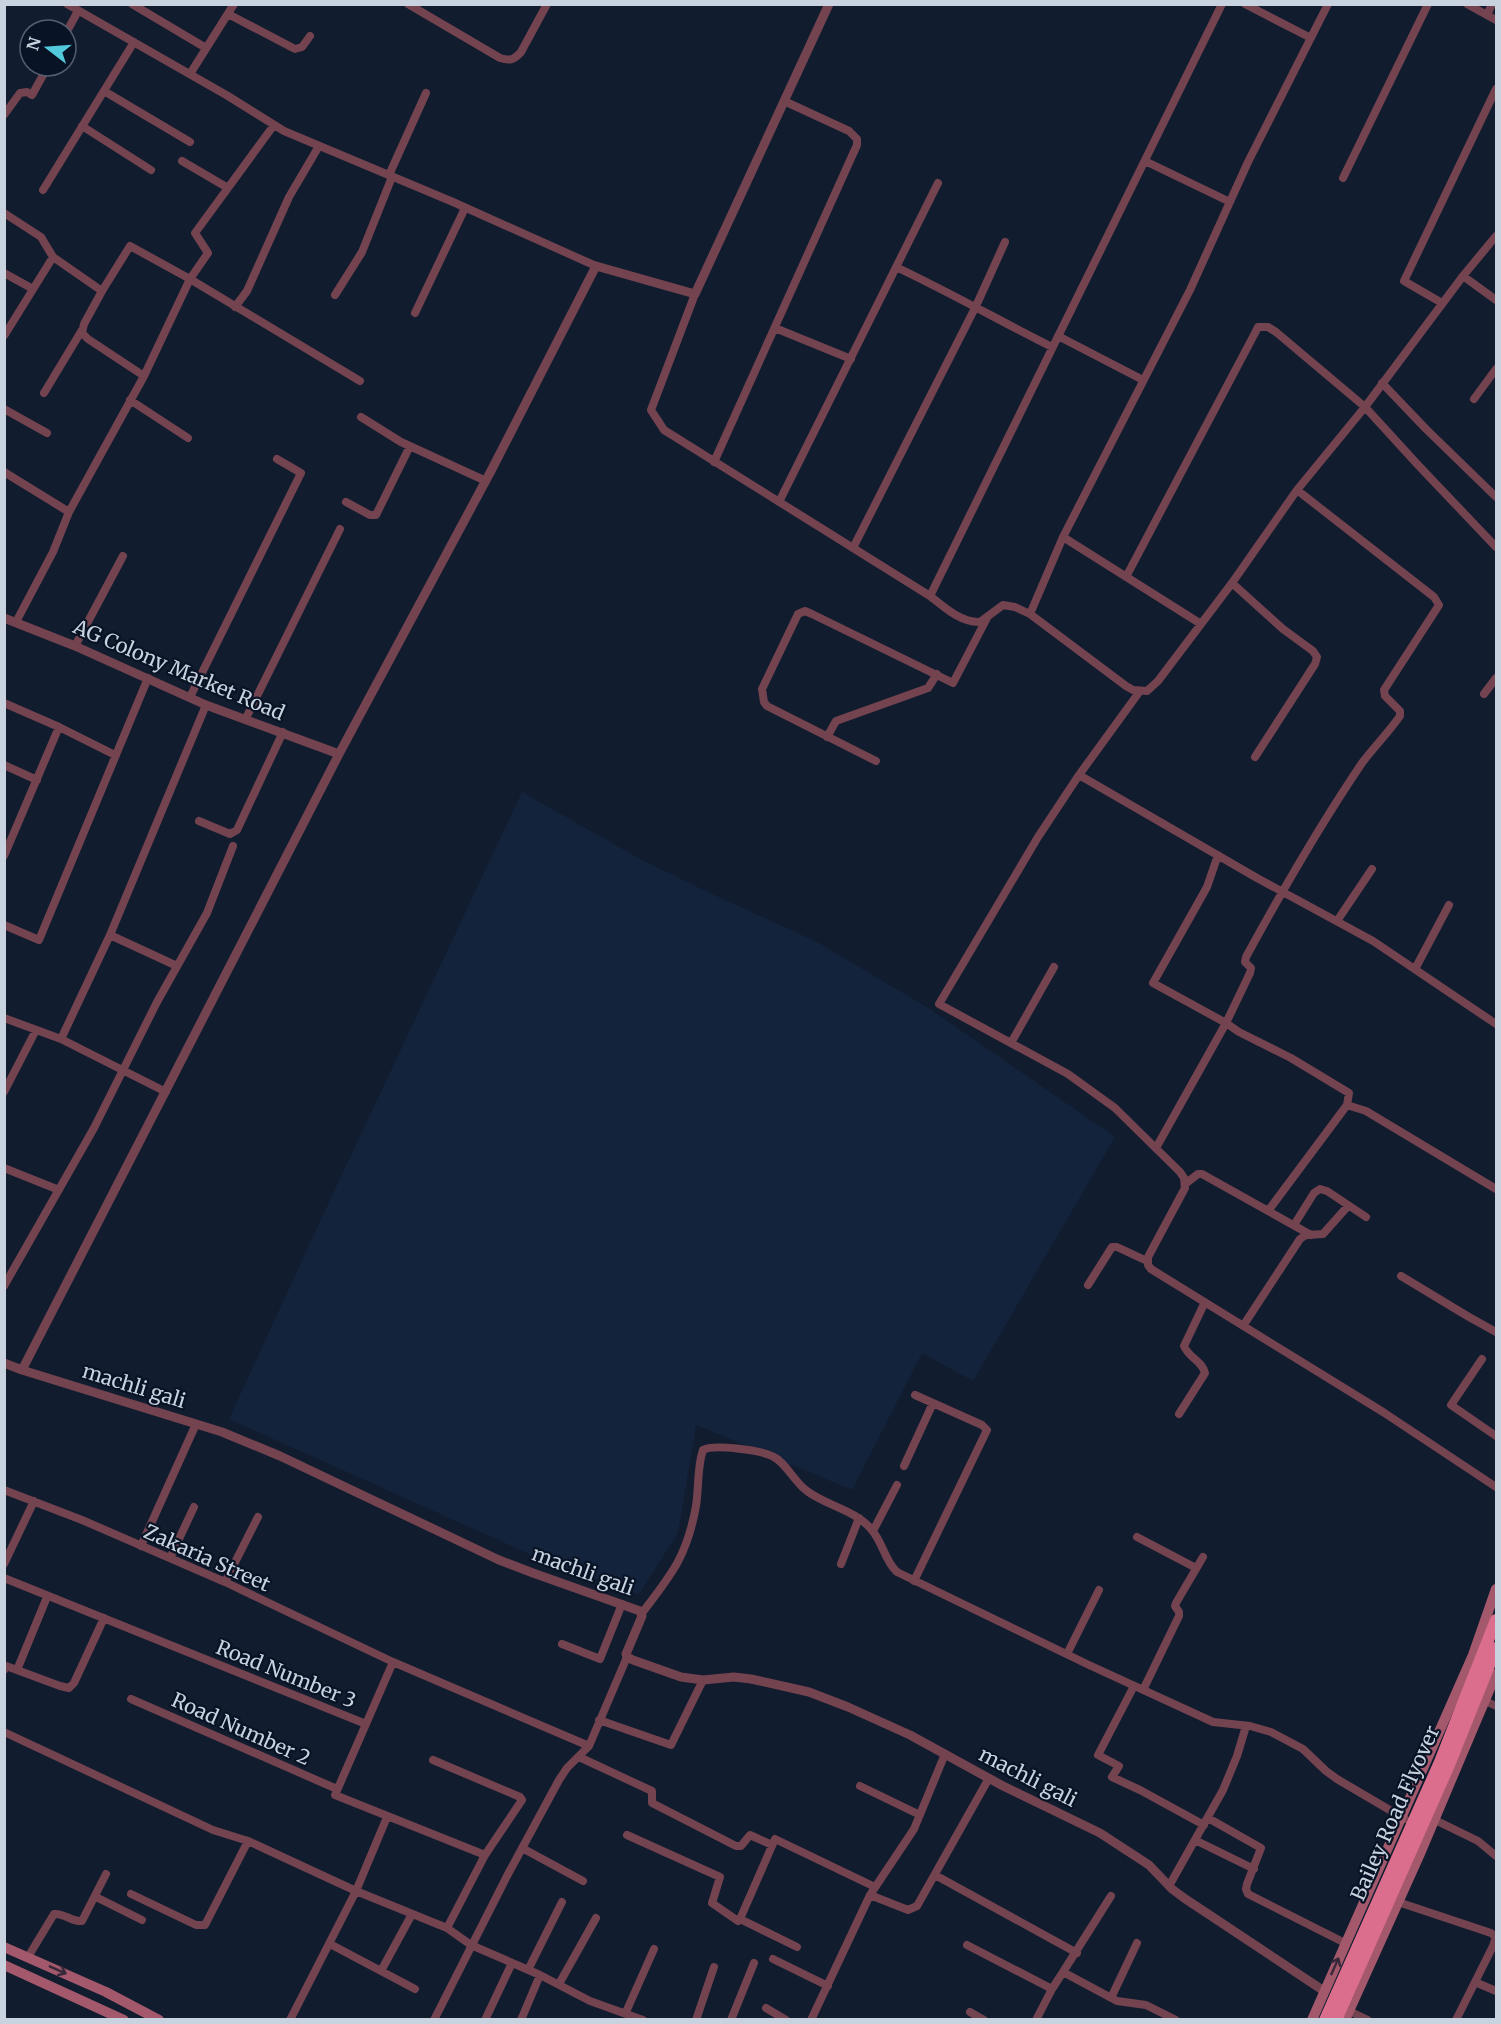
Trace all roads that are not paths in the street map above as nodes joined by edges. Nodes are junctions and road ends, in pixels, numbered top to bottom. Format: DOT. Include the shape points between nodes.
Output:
graph roads {
  1 [pos="67,4"];
  2 [pos="132,4"];
  3 [pos="234,4"];
  4 [pos="408,4"];
  5 [pos="547,4"];
  6 [pos="829,4"];
  7 [pos="1222,4"];
  8 [pos="1245,4"];
  9 [pos="1328,4"];
  10 [pos="1428,4"];
  11 [pos="1467,4"];
  12 [pos="1492,4"];
  13 [pos="78,11"];
  14 [pos="228,14"];
  15 [pos="1487,15"];
  16 [pos="74,18"];
  17 [pos="1497,20"];
  18 [pos="310,36"];
  19 [pos="1311,38"];
  20 [pos="134,42"];
  21 [pos="206,48"];
  22 [pos="190,74"];
  23 [pos="41,78"];
  24 [pos="1497,90"];
  25 [pos="104,91"];
  26 [pos="426,93"];
  27 [pos="784,101"];
  28 [pos="4,115"];
  29 [pos="274,125"];
  30 [pos="82,126"];
  31 [pos="190,142"];
  32 [pos="319,146"];
  33 [pos="182,161"];
  34 [pos="1145,161"];
  35 [pos="151,170"];
  36 [pos="390,176"];
  37 [pos="1343,178"];
  38 [pos="938,183"];
  39 [pos="228,188"];
  40 [pos="43,190"];
  41 [pos="1230,202"];
  42 [pos="465,208"];
  43 [pos="4,213"];
  44 [pos="1497,236"];
  45 [pos="1005,242"];
  46 [pos="53,257"];
  47 [pos="596,266"];
  48 [pos="896,267"];
  49 [pos="4,273"];
  50 [pos="1463,276"];
  51 [pos="190,279"];
  52 [pos="33,289"];
  53 [pos="102,291"];
  54 [pos="695,294"];
  55 [pos="335,295"];
  56 [pos="1497,300"];
  57 [pos="1442,303"];
  58 [pos="976,306"];
  59 [pos="236,307"];
  60 [pos="415,313"];
  61 [pos="775,328"];
  62 [pos="82,330"];
  63 [pos="4,336"];
  64 [pos="1058,336"];
  65 [pos="1052,347"];
  66 [pos="851,359"];
  67 [pos="1497,369"];
  68 [pos="144,376"];
  69 [pos="1143,380"];
  70 [pos="360,381"];
  71 [pos="1382,383"];
  72 [pos="44,393"];
  73 [pos="1474,399"];
  74 [pos="130,400"];
  75 [pos="1365,406"];
  76 [pos="4,409"];
  77 [pos="361,417"];
  78 [pos="47,433"];
  79 [pos="188,438"];
  80 [pos="410,446"];
  81 [pos="277,459"];
  82 [pos="714,462"];
  83 [pos="4,472"];
  84 [pos="486,481"];
  85 [pos="1297,490"];
  86 [pos="1497,497"];
  87 [pos="346,502"];
  88 [pos="779,502"];
  89 [pos="69,512"];
  90 [pos="340,529"];
  91 [pos="1062,537"];
  92 [pos="1497,547"];
  93 [pos="853,548"];
  94 [pos="123,556"];
  95 [pos="1126,577"];
  96 [pos="1232,583"];
  97 [pos="930,596"];
  98 [pos="1030,614"];
  99 [pos="4,618"];
  100 [pos="987,618"];
  101 [pos="16,622"];
  102 [pos="1201,624"];
  103 [pos="75,646"];
  104 [pos="937,674"];
  105 [pos="148,678"];
  106 [pos="1497,678"];
  107 [pos="1140,692"];
  108 [pos="1484,694"];
  109 [pos="190,698"];
  110 [pos="4,703"];
  111 [pos="206,705"];
  112 [pos="246,718"];
  113 [pos="59,727"];
  114 [pos="282,732"];
  115 [pos="827,737"];
  116 [pos="339,754"];
  117 [pos="116,755"];
  118 [pos="1256,756"];
  119 [pos="876,761"];
  120 [pos="4,765"];
  121 [pos="1079,775"];
  122 [pos="37,780"];
  123 [pos="199,821"];
  124 [pos="7,843"];
  125 [pos="233,846"];
  126 [pos="1218,855"];
  127 [pos="4,856"];
  128 [pos="1372,869"];
  129 [pos="1281,891"];
  130 [pos="1449,905"];
  131 [pos="1336,921"];
  132 [pos="4,925"];
  133 [pos="110,935"];
  134 [pos="177,966"];
  135 [pos="1054,967"];
  136 [pos="1415,969"];
  137 [pos="4,1018"];
  138 [pos="1226,1023"];
  139 [pos="1497,1024"];
  140 [pos="36,1030"];
  141 [pos="61,1039"];
  142 [pos="1011,1043"];
  143 [pos="123,1070"];
  144 [pos="4,1092"];
  145 [pos="166,1092"];
  146 [pos="1347,1104"];
  147 [pos="1156,1148"];
  148 [pos="4,1168"];
  149 [pos="1185,1184"];
  150 [pos="1497,1189"];
  151 [pos="59,1190"];
  152 [pos="1348,1206"];
  153 [pos="1268,1211"];
  154 [pos="1366,1217"];
  155 [pos="1294,1226"];
  156 [pos="1312,1235"];
  157 [pos="1147,1261"];
  158 [pos="1401,1275"];
  159 [pos="1088,1285"];
  160 [pos="4,1286"];
  161 [pos="1205,1302"];
  162 [pos="1243,1326"];
  163 [pos="1497,1332"];
  164 [pos="1482,1359"];
  165 [pos="6,1366"];
  166 [pos="22,1370"];
  167 [pos="915,1395"];
  168 [pos="933,1403"];
  169 [pos="1179,1414"];
  170 [pos="196,1424"];
  171 [pos="1497,1436"];
  172 [pos="904,1466"];
  173 [pos="897,1485"];
  174 [pos="1497,1486"];
  175 [pos="4,1490"];
  176 [pos="34,1501"];
  177 [pos="194,1507"];
  178 [pos="258,1517"];
  179 [pos="859,1518"];
  180 [pos="873,1531"];
  181 [pos="1137,1537"];
  182 [pos="141,1546"];
  183 [pos="1203,1557"];
  184 [pos="170,1558"];
  185 [pos="4,1564"];
  186 [pos="841,1564"];
  187 [pos="1196,1568"];
  188 [pos="4,1578"];
  189 [pos="914,1581"];
  190 [pos="225,1582"];
  191 [pos="1497,1589"];
  192 [pos="1100,1590"];
  193 [pos="47,1597"];
  194 [pos="622,1604"];
  195 [pos="642,1613"];
  196 [pos="104,1618"];
  197 [pos="1497,1620"];
  198 [pos="562,1644"];
  199 [pos="1497,1648"];
  200 [pos="1066,1654"];
  201 [pos="627,1657"];
  202 [pos="393,1662"];
  203 [pos="5,1667"];
  204 [pos="17,1670"];
  205 [pos="1497,1674"];
  206 [pos="703,1680"];
  207 [pos="1134,1686"];
  208 [pos="1143,1690"];
  209 [pos="1457,1690"];
  210 [pos="131,1699"];
  211 [pos="1491,1703"];
  212 [pos="599,1720"];
  213 [pos="366,1724"];
  214 [pos="1246,1726"];
  215 [pos="4,1732"];
  216 [pos="589,1746"];
  217 [pos="945,1754"];
  218 [pos="579,1756"];
  219 [pos="433,1760"];
  220 [pos="988,1778"];
  221 [pos="860,1786"];
  222 [pos="337,1789"];
  223 [pos="920,1815"];
  224 [pos="1401,1816"];
  225 [pos="387,1817"];
  226 [pos="1435,1820"];
  227 [pos="1206,1822"];
  228 [pos="1429,1832"];
  229 [pos="627,1835"];
  230 [pos="1196,1840"];
  231 [pos="248,1841"];
  232 [pos="772,1845"];
  233 [pos="522,1848"];
  234 [pos="485,1855"];
  235 [pos="1497,1856"];
  236 [pos="1254,1869"];
  237 [pos="106,1874"];
  238 [pos="934,1875"];
  239 [pos="583,1881"];
  240 [pos="1169,1886"];
  241 [pos="875,1887"];
  242 [pos="356,1891"];
  243 [pos="131,1894"];
  244 [pos="870,1895"];
  245 [pos="1112,1896"];
  246 [pos="96,1897"];
  247 [pos="562,1902"];
  248 [pos="1398,1902"];
  249 [pos="412,1914"];
  250 [pos="740,1916"];
  251 [pos="596,1918"];
  252 [pos="142,1920"];
  253 [pos="447,1928"];
  254 [pos="1137,1943"];
  255 [pos="1345,1943"];
  256 [pos="330,1944"];
  257 [pos="471,1945"];
  258 [pos="967,1945"];
  259 [pos="4,1947"];
  260 [pos="797,1947"];
  261 [pos="654,1948"];
  262 [pos="1077,1953"];
  263 [pos="28,1957"];
  264 [pos="773,1959"];
  265 [pos="512,1963"];
  266 [pos="754,1963"];
  267 [pos="4,1965"];
  268 [pos="714,1967"];
  269 [pos="528,1970"];
  270 [pos="381,1971"];
  271 [pos="1064,1972"];
  272 [pos="540,1975"];
  273 [pos="1475,1982"];
  274 [pos="559,1984"];
  275 [pos="828,1986"];
  276 [pos="415,1989"];
  277 [pos="1052,1989"];
  278 [pos="1324,1991"];
  279 [pos="1497,1991"];
  280 [pos="1111,1998"];
  281 [pos="1318,2007"];
  282 [pos="766,2008"];
  283 [pos="970,2012"];
  284 [pos="626,2013"];
  285 [pos="138,2015"];
  286 [pos="1346,2016"];
  287 [pos="124,2019"];
  288 [pos="159,2019"];
  289 [pos="290,2019"];
  290 [pos="434,2019"];
  291 [pos="485,2019"];
  292 [pos="521,2019"];
  293 [pos="643,2019"];
  294 [pos="696,2019"];
  295 [pos="731,2019"];
  296 [pos="786,2019"];
  297 [pos="811,2019"];
  298 [pos="984,2019"];
  299 [pos="1036,2019"];
  300 [pos="1176,2019"];
  301 [pos="1312,2019"];
  302 [pos="1325,2019"];
  303 [pos="1336,2019"];
  304 [pos="1368,2019"];
  305 [pos="1456,2019"];
  1 -- 13 [label="street"];
  2 -- 21 [label="street"];
  3 -- 14 [label="street"];
  4 -- 5 [label="street" via="500,58 511,60 521,52"];
  6 -- 27 [label="street"];
  7 -- 34 [label="street"];
  8 -- 19 [label="street"];
  9 -- 19 [label="street"];
  10 -- 37 [label="street"];
  11 -- 15 [label="street"];
  12 -- 15 [label="street"];
  13 -- 16 [label="street"];
  13 -- 20 [label="street"];
  14 -- 18 [label="street" via="295,49 302,47"];
  14 -- 21 [label="street"];
  15 -- 17 [label="street"];
  19 -- 41 [label="street"];
  20 -- 22 [label="street"];
  20 -- 25 [label="street"];
  21 -- 22 [label="street"];
  22 -- 29 [label="street"];
  23 -- 28 [label="street" via="32,95 20,93"];
  24 -- 57 [label="street" via="1404,281"];
  25 -- 30 [label="street"];
  25 -- 31 [label="street"];
  26 -- 36 [label="street"];
  27 -- 54 [label="street"];
  27 -- 61 [label="street" via="849,131 857,145"];
  29 -- 32 [label="street"];
  29 -- 39 [label="street"];
  30 -- 35 [label="street"];
  30 -- 40 [label="street"];
  32 -- 36 [label="street"];
  32 -- 59 [label="street" via="289,196 247,291"];
  33 -- 39 [label="street"];
  34 -- 41 [label="street"];
  34 -- 64 [label="street"];
  36 -- 42 [label="street"];
  36 -- 55 [label="street" via="362,252"];
  38 -- 48 [label="street"];
  39 -- 51 [label="street" via="195,233 208,253"];
  41 -- 69 [label="street"];
  42 -- 47 [label="street"];
  42 -- 60 [label="street"];
  43 -- 46 [label="street" via="41,237"];
  44 -- 50 [label="street"];
  45 -- 58 [label="street"];
  46 -- 52 [label="street"];
  46 -- 53 [label="street"];
  47 -- 54 [label="street"];
  47 -- 84 [label="street"];
  48 -- 58 [label="street"];
  48 -- 66 [label="street"];
  49 -- 52 [label="street"];
  50 -- 56 [label="street"];
  50 -- 57 [label="street"];
  51 -- 53 [label="street" via="130,246"];
  51 -- 59 [label="street"];
  51 -- 68 [label="street"];
  52 -- 63 [label="street"];
  53 -- 62 [label="street"];
  54 -- 82 [label="street" via="651,410 664,430"];
  57 -- 71 [label="street"];
  58 -- 65 [label="street"];
  58 -- 93 [label="street"];
  59 -- 70 [label="street"];
  61 -- 66 [label="street"];
  61 -- 82 [label="street"];
  62 -- 68 [label="street" via="88,339"];
  62 -- 72 [label="street"];
  64 -- 65 [label="street"];
  64 -- 69 [label="street"];
  65 -- 97 [label="street"];
  66 -- 88 [label="street"];
  67 -- 73 [label="street"];
  68 -- 74 [label="street"];
  69 -- 91 [label="street"];
  71 -- 75 [label="street"];
  71 -- 86 [label="street"];
  74 -- 79 [label="street"];
  74 -- 89 [label="street"];
  75 -- 85 [label="street"];
  75 -- 92 [label="street"];
  75 -- 95 [label="street" via="1276,332 1258,327"];
  76 -- 78 [label="street"];
  77 -- 80 [label="street"];
  80 -- 84 [label="street"];
  80 -- 87 [label="street" via="376,515"];
  81 -- 109 [label="street" via="301,473"];
  82 -- 88 [label="street"];
  83 -- 89 [label="street"];
  84 -- 116 [label="street"];
  85 -- 96 [label="street"];
  85 -- 129 [label="street" via="1439,604 1384,690 1400,711 1400,717 1360,766"];
  88 -- 93 [label="street"];
  89 -- 101 [label="street"];
  90 -- 112 [label="street"];
  91 -- 95 [label="street"];
  91 -- 98 [label="street"];
  93 -- 97 [label="street"];
  94 -- 103 [label="street"];
  95 -- 102 [label="street"];
  96 -- 102 [label="street"];
  96 -- 118 [label="street" via="1317,657"];
  97 -- 100 [label="street" via="967,621"];
  98 -- 100 [label="street" via="1003,605"];
  98 -- 107 [label="street" via="1126,687"];
  99 -- 101 [label="street, AG Colony Market Road"];
  100 -- 104 [label="street" via="953,683"];
  101 -- 103 [label="street, AG Colony Market Road"];
  102 -- 107 [label="street" via="1158,681"];
  103 -- 105 [label="street, AG Colony Market Road"];
  104 -- 115 [label="street" via="928,688 836,721"];
  104 -- 115 [label="street" via="801,612 762,695 767,706"];
  105 -- 109 [label="street, AG Colony Market Road"];
  105 -- 117 [label="street"];
  106 -- 108 [label="street"];
  107 -- 121 [label="street"];
  109 -- 111 [label="street, AG Colony Market Road"];
  110 -- 113 [label="street"];
  111 -- 112 [label="street, AG Colony Market Road"];
  111 -- 133 [label="street"];
  112 -- 114 [label="street, AG Colony Market Road"];
  113 -- 117 [label="street"];
  113 -- 122 [label="street"];
  114 -- 116 [label="street, AG Colony Market Road"];
  114 -- 123 [label="street" via="237,830 230,834"];
  115 -- 119 [label="street"];
  116 -- 145 [label="street"];
  117 -- 132 [label="street" via="39,940"];
  120 -- 122 [label="street"];
  121 -- 126 [label="street"];
  121 -- 142 [label="street" via="939,1004"];
  122 -- 124 [label="street"];
  124 -- 127 [label="street"];
  125 -- 134 [label="street" via="207,913"];
  126 -- 129 [label="street"];
  126 -- 138 [label="street" via="1207,887 1153,983"];
  128 -- 131 [label="street"];
  129 -- 131 [label="street"];
  129 -- 138 [label="street" via="1246,957 1251,971"];
  130 -- 136 [label="street"];
  131 -- 136 [label="street"];
  133 -- 134 [label="street"];
  133 -- 141 [label="street"];
  134 -- 143 [label="street"];
  135 -- 142 [label="street"];
  136 -- 139 [label="street"];
  137 -- 140 [label="street"];
  138 -- 146 [label="street" via="1347,1092"];
  138 -- 147 [label="street"];
  140 -- 141 [label="street"];
  140 -- 144 [label="street"];
  141 -- 143 [label="street"];
  142 -- 147 [label="street" via="1068,1074 1115,1107"];
  143 -- 145 [label="street"];
  143 -- 151 [label="street"];
  145 -- 166 [label="street"];
  146 -- 150 [label="street" via="1366,1111"];
  146 -- 153 [label="street"];
  147 -- 149 [label="street" via="1180,1172"];
  148 -- 151 [label="street"];
  149 -- 153 [label="street" via="1202,1174"];
  149 -- 157 [label="street"];
  151 -- 160 [label="street"];
  152 -- 154 [label="street"];
  152 -- 155 [label="street" via="1320,1189"];
  152 -- 156 [label="street" via="1327,1231"];
  153 -- 155 [label="street"];
  155 -- 156 [label="street"];
  156 -- 162 [label="street" via="1300,1239"];
  157 -- 159 [label="street" via="1112,1247"];
  157 -- 161 [label="street" via="1151,1269"];
  158 -- 163 [label="street"];
  161 -- 162 [label="street"];
  161 -- 169 [label="street" via="1184,1346 1205,1373"];
  162 -- 174 [label="street"];
  164 -- 171 [label="street" via="1451,1405"];
  165 -- 166 [label="street, machli gali"];
  166 -- 170 [label="street, machli gali"];
  167 -- 168 [label="street"];
  168 -- 172 [label="street"];
  168 -- 189 [label="street" via="987,1430"];
  170 -- 182 [label="street"];
  170 -- 194 [label="street, machli gali" via="280,1456 532,1574"];
  173 -- 180 [label="street"];
  175 -- 176 [label="street, Zakaria Street"];
  176 -- 182 [label="street, Zakaria Street"];
  176 -- 185 [label="street"];
  177 -- 184 [label="street"];
  178 -- 190 [label="street"];
  179 -- 180 [label="street"];
  179 -- 186 [label="street"];
  179 -- 195 [label="street" via="809,1493 773,1456 706,1448 686,1547 679,1563"];
  180 -- 189 [label="street" via="891,1567"];
  181 -- 187 [label="street"];
  182 -- 184 [label="street, Zakaria Street"];
  183 -- 187 [label="street"];
  184 -- 190 [label="street, Zakaria Street"];
  187 -- 208 [label="street" via="1175,1605 1179,1616"];
  188 -- 193 [label="street, Road Number 3"];
  189 -- 200 [label="street"];
  190 -- 202 [label="street, Zakaria Street"];
  191 -- 209 [label="main road"];
  192 -- 200 [label="street"];
  193 -- 196 [label="street, Road Number 3"];
  193 -- 204 [label="street"];
  194 -- 195 [label="street, machli gali"];
  194 -- 198 [label="street" via="600,1659"];
  195 -- 201 [label="street, machli gali"];
  196 -- 204 [label="street" via="69,1688"];
  196 -- 213 [label="street, Road Number 3"];
  197 -- 302 [label="highway, Bailey Road Flyover, bridge" via="1440,1762"];
  199 -- 303 [label="highway, Bailey Road Flyover, bridge"];
  200 -- 207 [label="street"];
  201 -- 206 [label="street, machli gali" via="681,1677"];
  201 -- 212 [label="street"];
  202 -- 213 [label="street"];
  202 -- 216 [label="street, Zakaria Street"];
  203 -- 204 [label="street"];
  205 -- 211 [label="main road"];
  206 -- 212 [label="street" via="671,1745"];
  206 -- 217 [label="street, machli gali" via="734,1677 809,1692"];
  207 -- 208 [label="street"];
  207 -- 227 [label="street" via="1098,1755 1119,1766 1112,1778"];
  208 -- 214 [label="street" via="1213,1722"];
  209 -- 211 [label="street"];
  209 -- 224 [label="main road"];
  210 -- 222 [label="street, Road Number 2"];
  211 -- 226 [label="main road"];
  212 -- 216 [label="street"];
  213 -- 222 [label="street, Road Number 3"];
  214 -- 224 [label="street" via="1292,1742 1337,1779"];
  214 -- 227 [label="street" via="1228,1780"];
  215 -- 231 [label="street" via="213,1830"];
  216 -- 218 [label="street"];
  217 -- 220 [label="street, machli gali"];
  217 -- 223 [label="street"];
  218 -- 232 [label="street" via="652,1791 652,1803 736,1846 741,1846 750,1835"];
  218 -- 233 [label="street" via="559,1780"];
  219 -- 234 [label="street" via="521,1799"];
  220 -- 238 [label="street"];
  220 -- 240 [label="street, machli gali" via="1100,1833 1149,1864"];
  221 -- 223 [label="street"];
  222 -- 225 [label="street" via="335,1795"];
  223 -- 241 [label="street"];
  224 -- 228 [label="street"];
  224 -- 255 [label="main road"];
  225 -- 234 [label="street"];
  225 -- 242 [label="street"];
  226 -- 228 [label="main road"];
  226 -- 235 [label="street" via="1478,1841"];
  227 -- 230 [label="street"];
  227 -- 236 [label="street" via="1259,1846 1261,1851"];
  228 -- 248 [label="main road"];
  229 -- 250 [label="street" via="720,1877 712,1903 738,1921"];
  230 -- 236 [label="street"];
  230 -- 240 [label="street"];
  231 -- 242 [label="street"];
  231 -- 243 [label="street" via="206,1925 196,1925"];
  232 -- 241 [label="street" via="777,1839"];
  232 -- 250 [label="street"];
  233 -- 239 [label="street"];
  233 -- 257 [label="street"];
  234 -- 253 [label="street"];
  236 -- 255 [label="street" via="1246,1889 1248,1894"];
  237 -- 246 [label="street"];
  238 -- 244 [label="street" via="911,1910"];
  238 -- 262 [label="street"];
  240 -- 278 [label="street, machli gali"];
  241 -- 244 [label="street"];
  242 -- 249 [label="street"];
  242 -- 256 [label="street"];
  244 -- 275 [label="street"];
  245 -- 262 [label="street"];
  246 -- 252 [label="street"];
  246 -- 263 [label="street" via="82,1921 54,1914"];
  247 -- 269 [label="street"];
  248 -- 273 [label="street" via="1494,1935 1494,1946"];
  248 -- 286 [label="main road"];
  249 -- 253 [label="street"];
  249 -- 270 [label="street"];
  250 -- 260 [label="street" via="743,1922"];
  251 -- 274 [label="street"];
  253 -- 257 [label="street"];
  254 -- 280 [label="street"];
  278 -- 255 [label="main road, one-way"];
  256 -- 270 [label="street"];
  256 -- 289 [label="street"];
  257 -- 265 [label="street"];
  257 -- 290 [label="street"];
  258 -- 277 [label="street"];
  259 -- 263 [label="main road"];
  261 -- 284 [label="street"];
  262 -- 271 [label="street"];
  263 -- 285 [label="main road, one-way" via="106,1992"];
  264 -- 275 [label="street"];
  265 -- 269 [label="street"];
  265 -- 291 [label="street"];
  266 -- 295 [label="street"];
  267 -- 287 [label="main road"];
  268 -- 294 [label="street"];
  269 -- 272 [label="street"];
  270 -- 276 [label="street"];
  271 -- 277 [label="street"];
  271 -- 280 [label="street"];
  272 -- 274 [label="street"];
  272 -- 292 [label="street"];
  273 -- 279 [label="street"];
  273 -- 305 [label="street"];
  274 -- 284 [label="street" via="590,2001"];
  275 -- 297 [label="street"];
  277 -- 299 [label="street"];
  278 -- 281 [label="main road"];
  280 -- 300 [label="street" via="1146,2005"];
  281 -- 286 [label="main road"];
  281 -- 301 [label="main road"];
  282 -- 296 [label="street"];
  283 -- 298 [label="street"];
  284 -- 293 [label="street"];
  285 -- 288 [label="main road"];
  286 -- 304 [label="street"];
}
